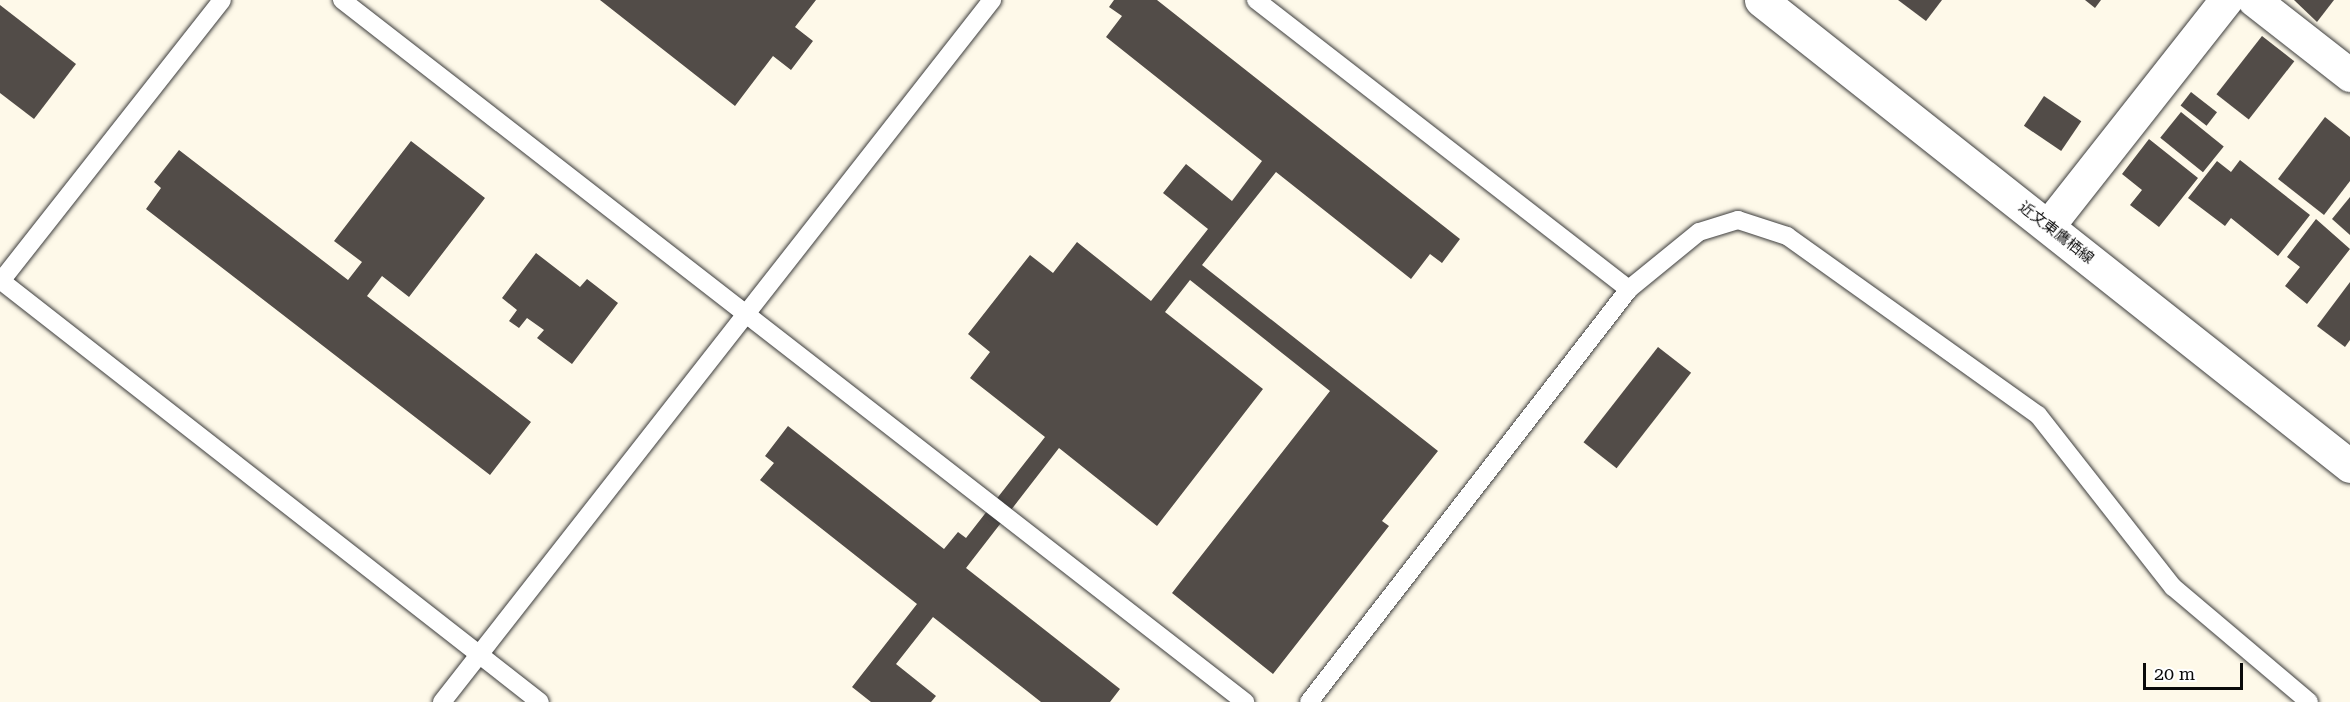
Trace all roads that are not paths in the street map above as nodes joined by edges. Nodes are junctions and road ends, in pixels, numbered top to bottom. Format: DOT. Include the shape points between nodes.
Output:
graph roads {
  1 [pos="222,0"];
  2 [pos="342,0"];
  3 [pos="1256,0"];
  4 [pos="1761,0"];
  5 [pos="2226,0"];
  6 [pos="2254,0"];
  7 [pos="984,3"];
  8 [pos="2350,75"];
  9 [pos="2048,226"];
  10 [pos="1,280"];
  11 [pos="1629,289"];
  12 [pos="745,314"];
  13 [pos="2350,466"];
  14 [pos="479,655"];
  15 [pos="442,702"];
  16 [pos="540,702"];
  17 [pos="1245,702"];
  18 [pos="1309,702"];
  19 [pos="2309,702"];
  1 -- 10 [label="lane"];
  2 -- 12 [label="lane"];
  3 -- 11 [label="lane"];
  4 -- 9 [label="street, 近文東鷹栖線"];
  5 -- 9 [label="street"];
  6 -- 8 [label="street"];
  7 -- 12 [label="lane"];
  9 -- 13 [label="street, 近文東鷹栖線"];
  10 -- 14 [label="lane"];
  11 -- 18 [label="lane"];
  11 -- 19 [label="lane" via="1699,232 1738,220 1787,236 2038,415 2173,587"];
  12 -- 14 [label="lane"];
  12 -- 17 [label="lane"];
  14 -- 15 [label="lane"];
  14 -- 16 [label="lane"];
}
